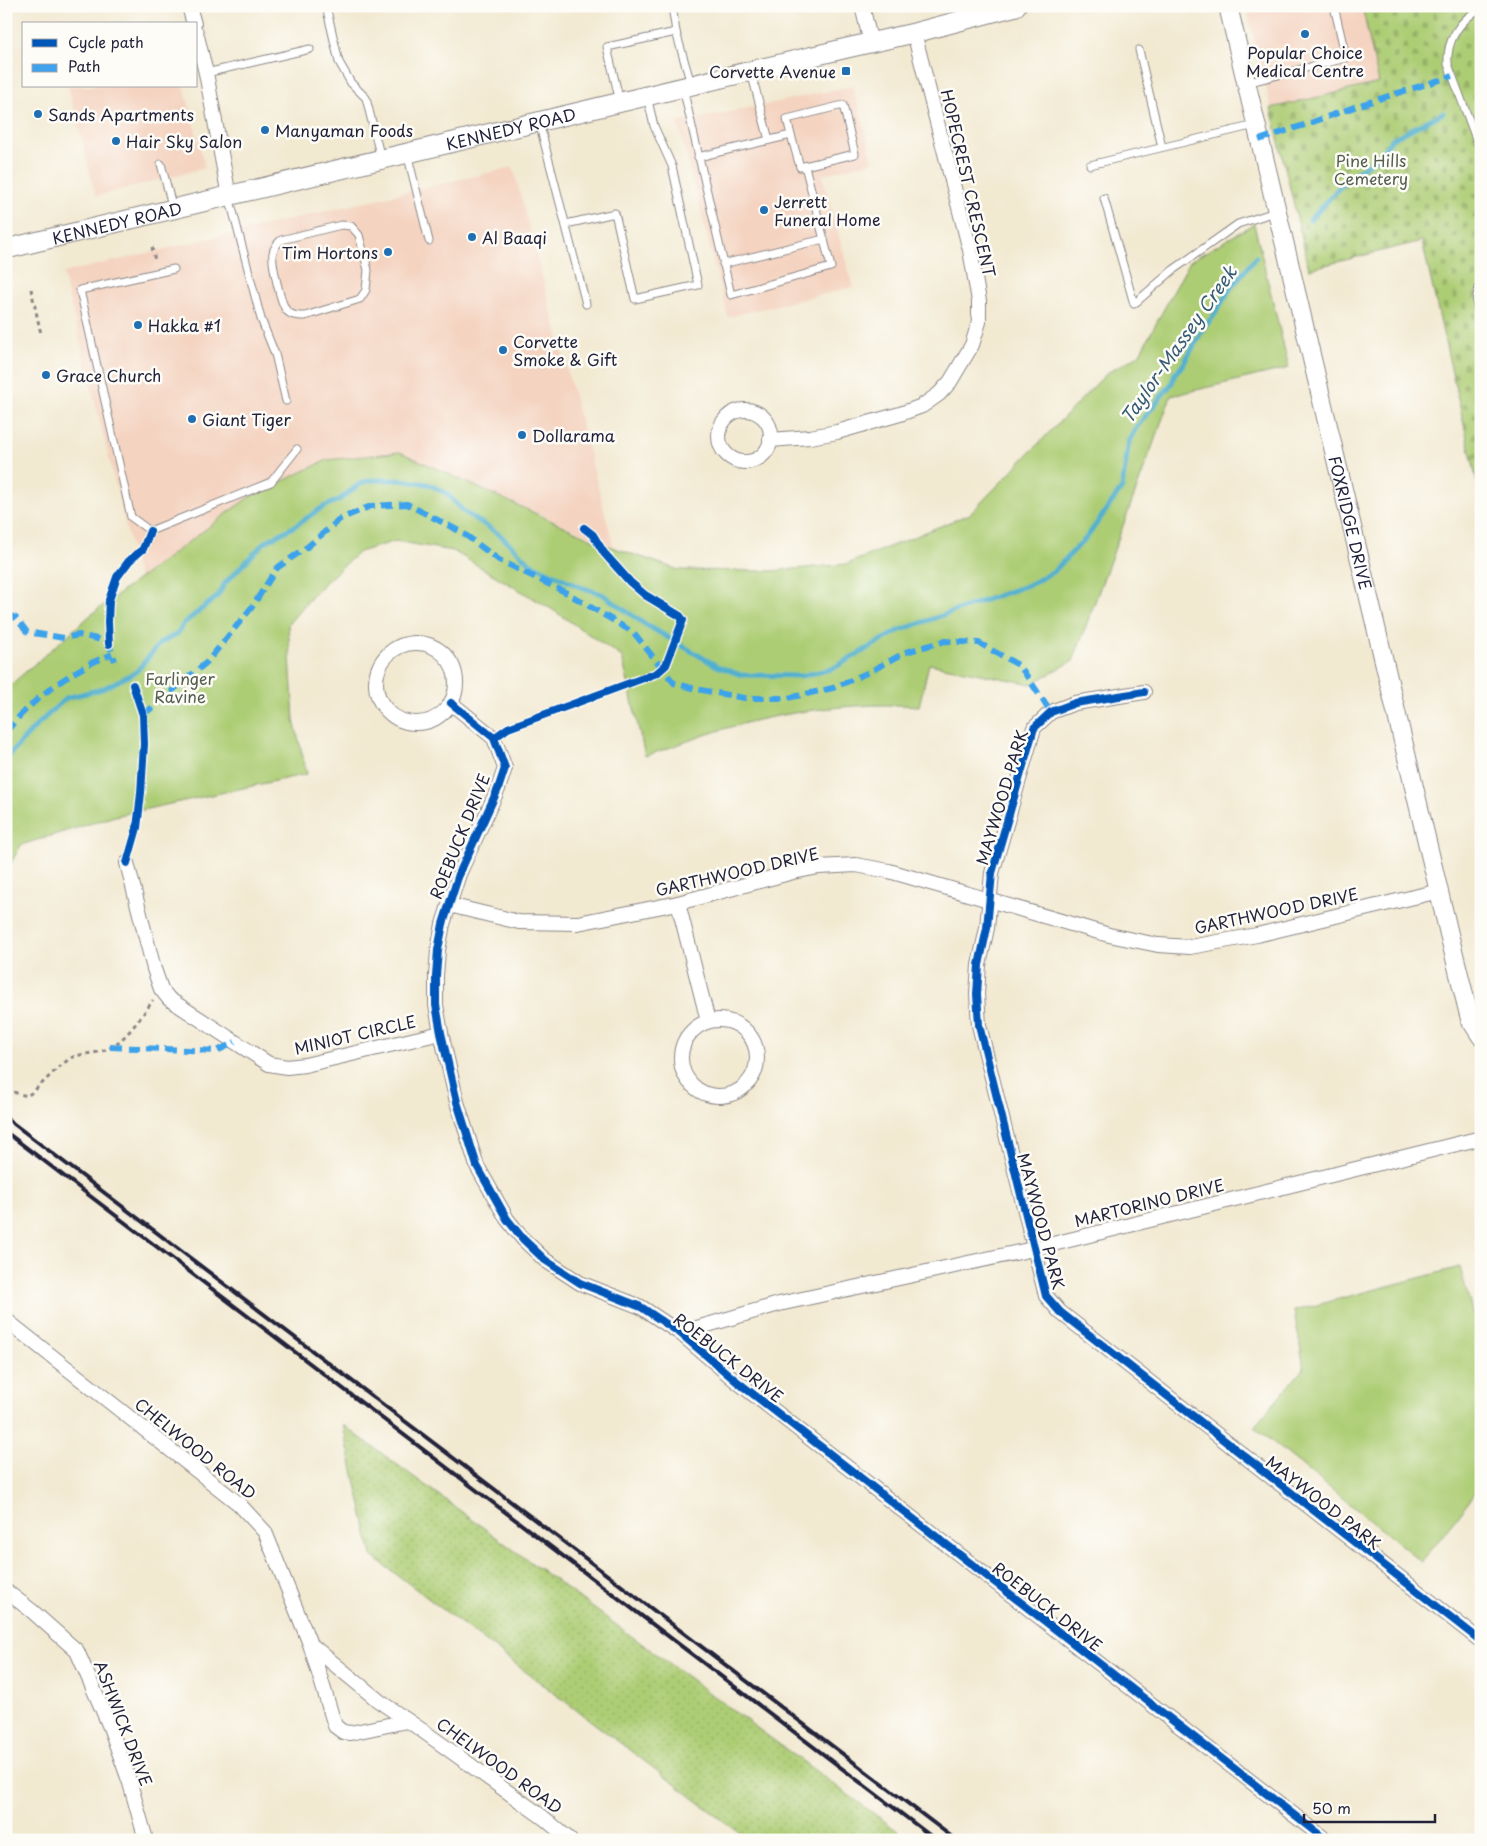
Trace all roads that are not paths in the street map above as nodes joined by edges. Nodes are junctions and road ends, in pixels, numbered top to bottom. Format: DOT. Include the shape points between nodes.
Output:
graph roads {
  1 [pos="189,6"];
  2 [pos="326,6"];
  3 [pos="672,6"];
  4 [pos="862,6"];
  5 [pos="1016,6"];
  6 [pos="1228,6"];
  7 [pos="1334,6"];
  8 [pos="1481,8"];
  9 [pos="193,22"];
  10 [pos="676,32"];
  11 [pos="914,33"];
  12 [pos="871,43"];
  13 [pos="310,49"];
  14 [pos="1139,50"];
  15 [pos="199,52"];
  16 [pos="751,71"];
  17 [pos="206,73"];
  18 [pos="1246,83"];
  19 [pos="687,86"];
  20 [pos="647,96"];
  21 [pos="620,102"];
  22 [pos="539,121"];
  23 [pos="1255,125"];
  24 [pos="791,135"];
  25 [pos="769,140"];
  26 [pos="1162,147"];
  27 [pos="1481,152"];
  28 [pos="407,153"];
  29 [pos="698,157"];
  30 [pos="381,160"];
  31 [pos="161,164"];
  32 [pos="1090,164"];
  33 [pos="805,166"];
  34 [pos="229,196"];
  35 [pos="1104,198"];
  36 [pos="173,209"];
  37 [pos="1276,212"];
  38 [pos="566,224"];
  39 [pos="824,239"];
  40 [pos="428,241"];
  41 [pos="6,250"];
  42 [pos="723,264"];
  43 [pos="174,268"];
  44 [pos="1481,283"];
  45 [pos="360,299"];
  46 [pos="586,304"];
  47 [pos="1481,320"];
  48 [pos="286,401"];
  49 [pos="770,440"];
  50 [pos="297,449"];
  51 [pos="1144,692"];
  52 [pos="451,704"];
  53 [pos="127,863"];
  54 [pos="1439,891"];
  55 [pos="990,901"];
  56 [pos="678,903"];
  57 [pos="449,905"];
  58 [pos="708,1021"];
  59 [pos="441,1033"];
  60 [pos="1481,1036"];
  61 [pos="1481,1138"];
  62 [pos="1033,1249"];
  63 [pos="6,1320"];
  64 [pos="680,1333"];
  65 [pos="6,1590"];
  66 [pos="1481,1642"];
  67 [pos="310,1644"];
  68 [pos="407,1721"];
  69 [pos="146,1840"];
  70 [pos="570,1840"];
  71 [pos="1326,1840"];
  1 -- 9 [label="street"];
  2 -- 30 [label="lane" via="339,62 351,83 366,98"];
  3 -- 10 [label="lane"];
  4 -- 12 [label="street"];
  5 -- 11 [label="main road, KENNEDY ROAD"];
  6 -- 18 [label="street, FOXRIDGE DRIVE"];
  7 -- 18 [label="lane" via="1346,58"];
  8 -- 27 [label="lane" via="1464,21 1450,41 1447,53 1448,64"];
  10 -- 19 [label="lane"];
  10 -- 21 [label="lane" via="607,47"];
  11 -- 12 [label="main road, KENNEDY ROAD"];
  11 -- 49 [label="street, HOPECREST CRESCENT" via="970,250 979,322 972,345 950,382 922,406 837,432"];
  12 -- 16 [label="main road, KENNEDY ROAD"];
  13 -- 17 [label="lane"];
  14 -- 26 [label="lane"];
  15 -- 17 [label="street"];
  16 -- 19 [label="main road, KENNEDY ROAD"];
  16 -- 25 [label="lane"];
  17 -- 34 [label="street"];
  18 -- 23 [label="street, FOXRIDGE DRIVE"];
  19 -- 20 [label="main road, KENNEDY ROAD"];
  19 -- 29 [label="lane"];
  20 -- 21 [label="main road, KENNEDY ROAD"];
  20 -- 38 [label="lane" via="654,126 672,166 698,285 635,299 615,213"];
  21 -- 22 [label="main road, KENNEDY ROAD"];
  22 -- 28 [label="main road, KENNEDY ROAD"];
  22 -- 38 [label="lane"];
  23 -- 26 [label="lane"];
  23 -- 37 [label="street, FOXRIDGE DRIVE"];
  24 -- 25 [label="lane"];
  24 -- 33 [label="lane" via="800,168"];
  24 -- 33 [label="lane" via="787,119 843,105 856,154"];
  25 -- 29 [label="lane"];
  26 -- 32 [label="lane"];
  28 -- 30 [label="main road, KENNEDY ROAD"];
  28 -- 40 [label="lane"];
  29 -- 42 [label="lane"];
  30 -- 34 [label="main road, KENNEDY ROAD"];
  31 -- 36 [label="lane"];
  33 -- 39 [label="lane"];
  34 -- 36 [label="main road, KENNEDY ROAD"];
  34 -- 48 [label="lane"];
  35 -- 37 [label="lane" via="1134,304 1173,270 1238,224"];
  36 -- 41 [label="main road, KENNEDY ROAD"];
  37 -- 54 [label="street, FOXRIDGE DRIVE"];
  38 -- 46 [label="lane"];
  39 -- 42 [label="lane"];
  39 -- 42 [label="lane" via="831,267 731,294"];
  43 -- 50 [label="lane" via="80,290 131,517 150,531 270,482"];
  44 -- 47 [label="lane" via="1476,298"];
  45 -- 45 [label="lane" via="305,316 291,314 285,309 273,263 275,246 281,240 341,225 351,226 360,235 368,270 366,290"];
  51 -- 55 [label="street, MAYWOOD PARK" via="1075,702 1051,712 1034,728 992,873"];
  52 -- 52 [label="street" via="455,690 451,664 431,646 404,645 392,651 382,662 376,686 385,709 395,718 426,722 443,713"];
  52 -- 57 [label="street, ROEBUCK DRIVE" via="494,738 505,768 458,874"];
  53 -- 59 [label="street, MINIOT CIRCLE" via="161,989 169,999 270,1064 287,1067 305,1065"];
  54 -- 55 [label="street, GARTHWOOD DRIVE" via="1257,935 1190,947 1158,945 1109,935"];
  54 -- 60 [label="street, FOXRIDGE DRIVE" via="1470,1019"];
  55 -- 56 [label="street, GARTHWOOD DRIVE" via="856,865 792,872"];
  55 -- 62 [label="street, MAYWOOD PARK" via="979,965 979,1025"];
  56 -- 57 [label="street, GARTHWOOD DRIVE" via="578,923 519,922"];
  56 -- 58 [label="street"];
  57 -- 59 [label="street, ROEBUCK DRIVE" via="438,950 436,976 436,1005"];
  58 -- 58 [label="street" via="687,1037 681,1062 685,1075 702,1093 728,1096 749,1083 755,1073 758,1061 756,1048 743,1028 732,1022"];
  59 -- 64 [label="street, ROEBUCK DRIVE" via="459,1111 477,1166 507,1220 545,1260 580,1283 641,1307"];
  61 -- 62 [label="street, MARTORINO DRIVE"];
  62 -- 64 [label="street, MARTORINO DRIVE" via="780,1304"];
  62 -- 66 [label="street, MAYWOOD PARK" via="1046,1296 1060,1312"];
  63 -- 67 [label="street, CHELWOOD ROAD" via="254,1518 266,1532"];
  64 -- 71 [label="street, ROEBUCK DRIVE"];
  65 -- 69 [label="street, ASHWICK DRIVE" via="77,1651 114,1736"];
  67 -- 68 [label="street, CHELWOOD ROAD"];
  67 -- 68 [label="street, CHELWOOD ROAD" via="335,1726 343,1732 350,1732"];
  68 -- 70 [label="street, CHELWOOD ROAD"];
}
